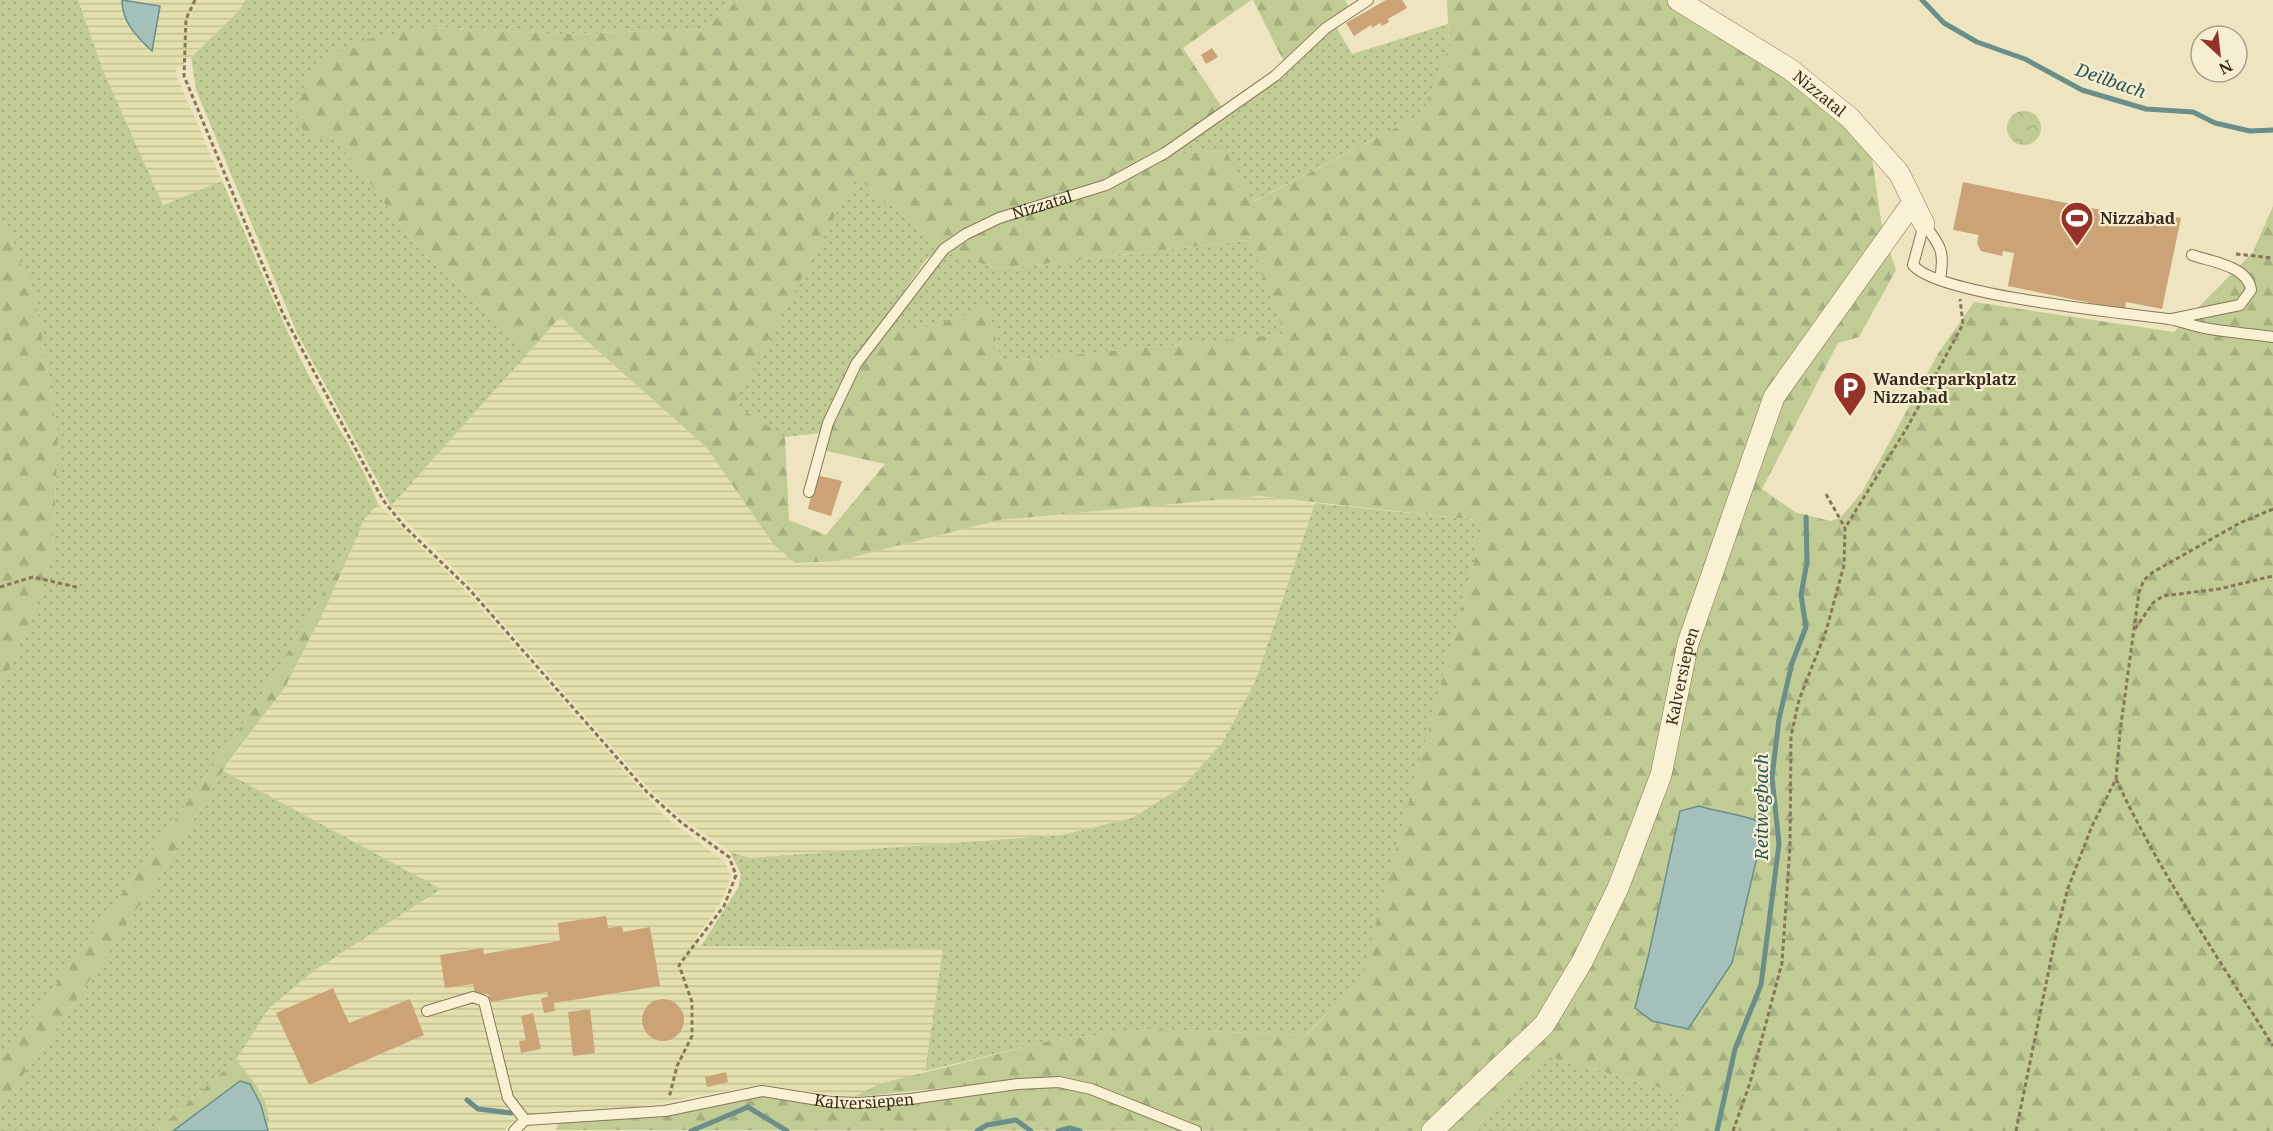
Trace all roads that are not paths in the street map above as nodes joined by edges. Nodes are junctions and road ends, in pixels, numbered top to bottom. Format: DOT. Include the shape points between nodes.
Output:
graph roads {
  1 [pos="1368,0"];
  2 [pos="1678,0"];
  3 [pos="1913,202"];
  4 [pos="1924,224"];
  5 [pos="2192,255"];
  6 [pos="1940,279"];
  7 [pos="2172,319"];
  8 [pos="2273,337"];
  9 [pos="808,492"];
  10 [pos="427,1011"];
  11 [pos="525,1120"];
  12 [pos="514,1131"];
  13 [pos="1196,1131"];
  14 [pos="1432,1131"];
  1 -- 9 [label="lane, Nizzatal" via="1326,28 1275,76 1165,153 1106,184 999,218 944,249 856,364 828,423"];
  2 -- 3 [label="street, Nizzatal" via="1791,70 1850,118 1899,173"];
  3 -- 4 [label="street, Nizzatal"];
  3 -- 14 [label="street, Kalversiepen" via="1774,398 1688,643 1660,775 1618,888 1583,960 1544,1025"];
  4 -- 6 [label="lane" via="1944,256"];
  4 -- 6 [label="lane" via="1913,265 1920,274"];
  5 -- 7 [label="lane" via="2246,276 2251,290 2247,299 2230,308"];
  6 -- 7 [label="lane" via="1956,286 2131,316"];
  7 -- 8 [label="lane" via="2205,328"];
  10 -- 11 [label="lane" via="473,997 484,1001 508,1098"];
  11 -- 12 [label="lane"];
  11 -- 13 [label="lane, Kalversiepen" via="665,1111 762,1091 858,1103 1059,1082 1091,1089"];
}
